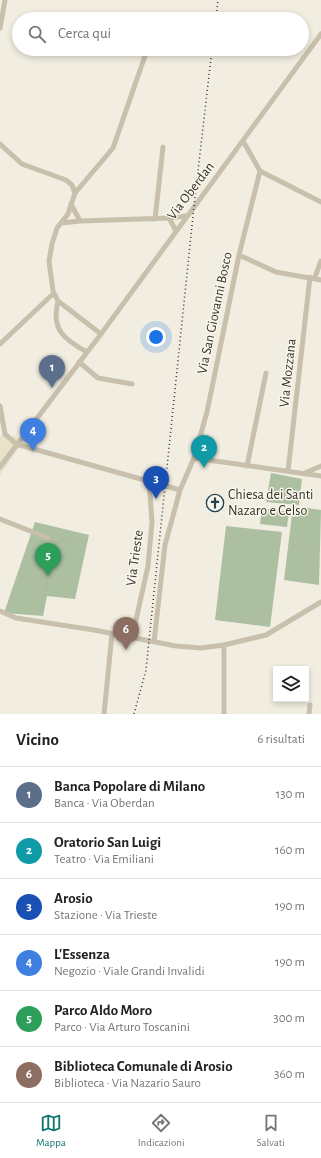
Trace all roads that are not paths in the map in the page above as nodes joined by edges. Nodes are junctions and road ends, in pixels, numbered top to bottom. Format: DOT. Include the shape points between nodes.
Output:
graph roads {
  1 [pos="5,0"];
  2 [pos="0,28"];
  3 [pos="321,34"];
  4 [pos="309,50"];
  5 [pos="145,56"];
  6 [pos="305,56"];
  7 [pos="242,141"];
  8 [pos="0,144"];
  9 [pos="163,147"];
  10 [pos="260,171"];
  11 [pos="75,192"];
  12 [pos="321,202"];
  13 [pos="71,204"];
  14 [pos="186,216"];
  15 [pos="169,218"];
  16 [pos="155,219"];
  17 [pos="80,221"];
  18 [pos="62,223"];
  19 [pos="176,231"];
  20 [pos="239,255"];
  21 [pos="321,261"];
  22 [pos="312,277"];
  23 [pos="321,280"];
  24 [pos="54,293"];
  25 [pos="58,301"];
  26 [pos="100,334"];
  27 [pos="0,344"];
  28 [pos="87,352"];
  29 [pos="79,362"];
  30 [pos="266,373"];
  31 [pos="132,384"];
  32 [pos="0,406"];
  33 [pos="16,444"];
  34 [pos="194,458"];
  35 [pos="0,466"];
  36 [pos="247,466"];
  37 [pos="321,466"];
  38 [pos="288,471"];
  39 [pos="304,473"];
  40 [pos="321,476"];
  41 [pos="149,481"];
  42 [pos="180,490"];
  43 [pos="0,519"];
  44 [pos="48,538"];
  45 [pos="321,602"];
  46 [pos="0,611"];
  47 [pos="112,634"];
  48 [pos="132,638"];
  49 [pos="154,642"];
  50 [pos="224,645"];
  51 [pos="310,705"];
  52 [pos="104,714"];
  53 [pos="224,714"];
  54 [pos="309,714"];
  1 -- 2 [label="street"];
  3 -- 4 [label="street, Via Oberdan"];
  5 -- 11 [label="street" via="114,148"];
  6 -- 7 [label="street, Via Oberdan"];
  7 -- 10 [label="street"];
  7 -- 14 [label="street, Via Oberdan"];
  8 -- 11 [label="street" via="22,164 66,180"];
  9 -- 16 [label="street"];
  10 -- 12 [label="street"];
  10 -- 20 [label="street, Via San Giovanni Bosco"];
  11 -- 13 [label="street"];
  13 -- 17 [label="street"];
  13 -- 18 [label="street"];
  14 -- 15 [label="street"];
  14 -- 19 [label="street, Via Oberdan"];
  15 -- 16 [label="street"];
  15 -- 19 [label="street"];
  16 -- 17 [label="street"];
  17 -- 18 [label="street"];
  18 -- 24 [label="street" via="52,244 49,261"];
  19 -- 26 [label="street, Via Oberdan"];
  20 -- 22 [label="street" via="276,272"];
  20 -- 34 [label="street, Via San Giovanni Bosco" via="207,412"];
  21 -- 22 [label="street, Via Mozzana"];
  22 -- 23 [label="street"];
  22 -- 38 [label="street, Via Mozzana"];
  24 -- 25 [label="street"];
  24 -- 27 [label="street"];
  25 -- 26 [label="street"];
  25 -- 28 [label="street" via="57,328 65,337"];
  26 -- 28 [label="street, Via Oberdan"];
  28 -- 29 [label="street, Via Oberdan"];
  29 -- 31 [label="street" via="98,378"];
  29 -- 33 [label="street, Via Oberdan"];
  30 -- 36 [label="street"];
  32 -- 33 [label="street" via="5,434"];
  33 -- 35 [label="street, Via Oberdan"];
  33 -- 41 [label="street"];
  34 -- 36 [label="street"];
  34 -- 42 [label="street, Via San Giovanni Bosco"];
  36 -- 38 [label="street"];
  37 -- 39 [label="street"];
  38 -- 39 [label="street"];
  39 -- 40 [label="street"];
  41 -- 42 [label="street"];
  41 -- 48 [label="street, Via Trieste" via="152,522 148,566"];
  42 -- 49 [label="street, Via San Giovanni Bosco" via="163,558"];
  43 -- 44 [label="street"];
  45 -- 50 [label="street" via="266,635"];
  46 -- 47 [label="street" via="16,618"];
  47 -- 48 [label="street"];
  47 -- 52 [label="street"];
  48 -- 49 [label="street"];
  49 -- 50 [label="street" via="192,649"];
  50 -- 53 [label="street"];
  51 -- 54 [label="street"];
}
